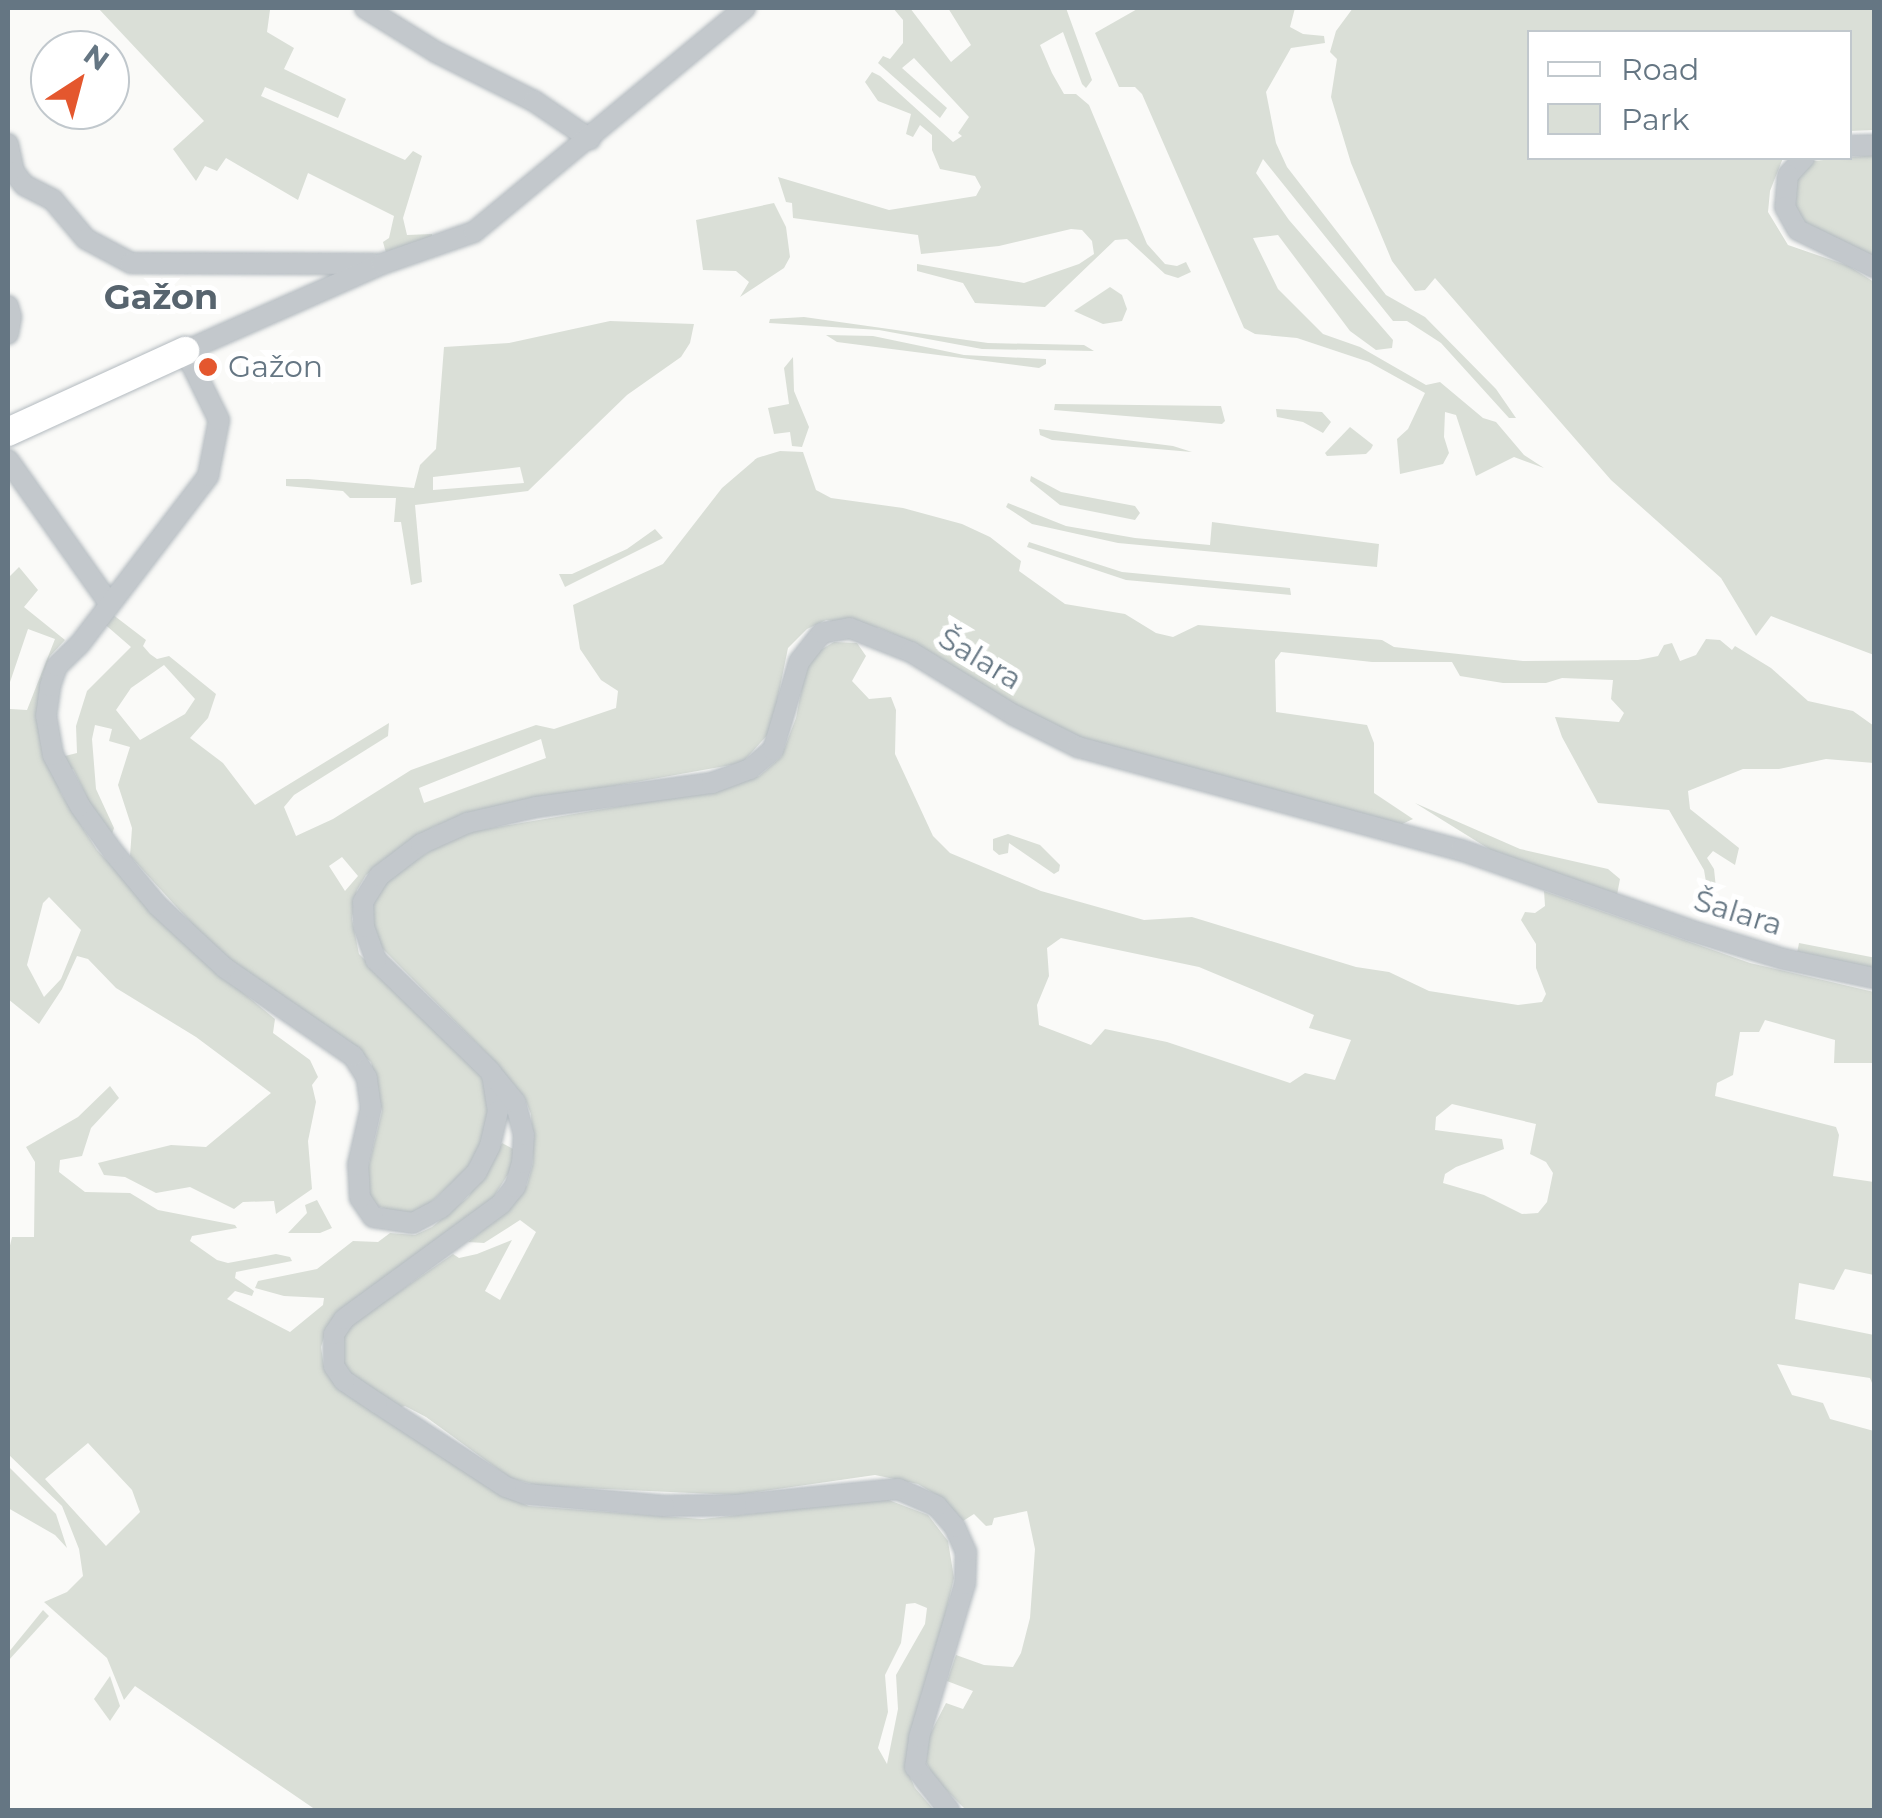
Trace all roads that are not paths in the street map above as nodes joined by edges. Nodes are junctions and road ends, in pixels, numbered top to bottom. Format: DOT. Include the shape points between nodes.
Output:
graph roads {
  1 [pos="365,8"];
  2 [pos="745,8"];
  3 [pos="590,139"];
  4 [pos="8,144"];
  5 [pos="1802,160"];
  6 [pos="382,264"];
  7 [pos="1874,268"];
  8 [pos="8,306"];
  9 [pos="8,334"];
  10 [pos="185,351"];
  11 [pos="8,432"];
  12 [pos="8,460"];
  13 [pos="108,602"];
  14 [pos="1874,978"];
  15 [pos="491,1072"];
  16 [pos="950,1810"];
  1 -- 3 [label="street"];
  2 -- 3 [label="street"];
  3 -- 6 [label="street" via="474,232"];
  4 -- 6 [label="street" via="24,185 53,200 86,239 131,264"];
  5 -- 7 [label="street" via="1788,175 1785,207 1798,230"];
  6 -- 10 [label="street"];
  8 -- 9 [label="street"];
  10 -- 11 [label="street"];
  10 -- 13 [label="street" via="218,420 208,476"];
  12 -- 13 [label="street"];
  13 -- 15 [label="street" via="80,646 56,666 46,716 53,754 80,806 157,905 226,968 353,1056 367,1078 371,1108 358,1165 360,1198 373,1216 413,1223 441,1208 476,1173 498,1110"];
  14 -- 15 [label="street, Šalara" via="1688,930 1461,850 1078,747 911,652 850,628 822,633 799,662 773,750 750,769 712,783 468,823 421,844 379,876 363,902 376,960"];
  15 -- 16 [label="street, Šalara" via="516,1102 524,1134 515,1187 344,1319 334,1334 334,1366 376,1403 526,1494 736,1505 898,1488 936,1506 956,1527 966,1552 965,1584 915,1767"];
}
